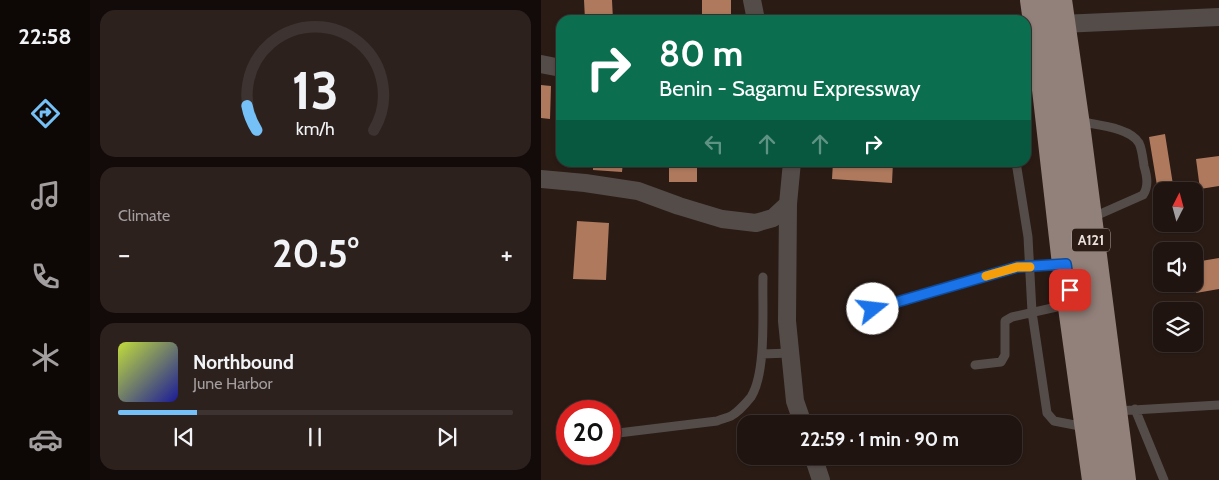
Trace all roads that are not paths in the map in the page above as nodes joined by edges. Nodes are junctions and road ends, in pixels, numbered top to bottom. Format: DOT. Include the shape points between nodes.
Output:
graph roads {
  1 [pos="752,0"];
  2 [pos="1034,0"];
  3 [pos="1060,12"];
  4 [pos="755,15"];
  5 [pos="1219,17"];
  6 [pos="541,64"];
  7 [pos="556,67"];
  8 [pos="1035,73"];
  9 [pos="1076,121"];
  10 [pos="792,167"];
  11 [pos="1017,167"];
  12 [pos="541,179"];
  13 [pos="788,204"];
  14 [pos="1089,219"];
  15 [pos="1066,264"];
  16 [pos="1030,266"];
  17 [pos="763,277"];
  18 [pos="1072,304"];
  19 [pos="1032,312"];
  20 [pos="854,314"];
  21 [pos="790,353"];
  22 [pos="762,354"];
  23 [pos="975,365"];
  24 [pos="1219,405"];
  25 [pos="1124,410"];
  26 [pos="800,415"];
  27 [pos="1089,427"];
  28 [pos="621,433"];
  29 [pos="816,465"];
  30 [pos="821,480"];
  31 [pos="1096,480"];
  32 [pos="1122,480"];
  33 [pos="1164,480"];
  1 -- 4 [label="street"];
  2 -- 8 [label="highway, A121"];
  3 -- 5 [label="street"];
  3 -- 9 [label="highway, A121"];
  6 -- 7 [label="street"];
  8 -- 15 [label="highway, A121"];
  9 -- 14 [label="highway, A121"];
  9 -- 14 [label="lane" via="1123,130 1132,136 1139,143 1147,181 1143,196"];
  10 -- 13 [label="street"];
  11 -- 16 [label="lane"];
  12 -- 13 [label="street" via="638,191 721,219 756,223 773,218"];
  13 -- 21 [label="street" via="787,321"];
  14 -- 25 [label="highway, A121"];
  15 -- 16 [label="lane"];
  15 -- 18 [label="highway, A121"];
  16 -- 19 [label="lane"];
  16 -- 20 [label="lane"];
  17 -- 22 [label="lane"];
  18 -- 19 [label="lane"];
  18 -- 27 [label="highway, A121"];
  19 -- 23 [label="lane" via="1005,322 1005,355 1001,362"];
  19 -- 27 [label="lane" via="1047,413 1054,421"];
  21 -- 22 [label="lane"];
  21 -- 26 [label="street" via="795,401"];
  22 -- 28 [label="lane" via="751,396 732,416 717,421"];
  24 -- 25 [label="lane"];
  25 -- 32 [label="highway, A121"];
  25 -- 33 [label="lane"];
  27 -- 31 [label="highway, A121"];
  29 -- 30 [label="street"];
}
